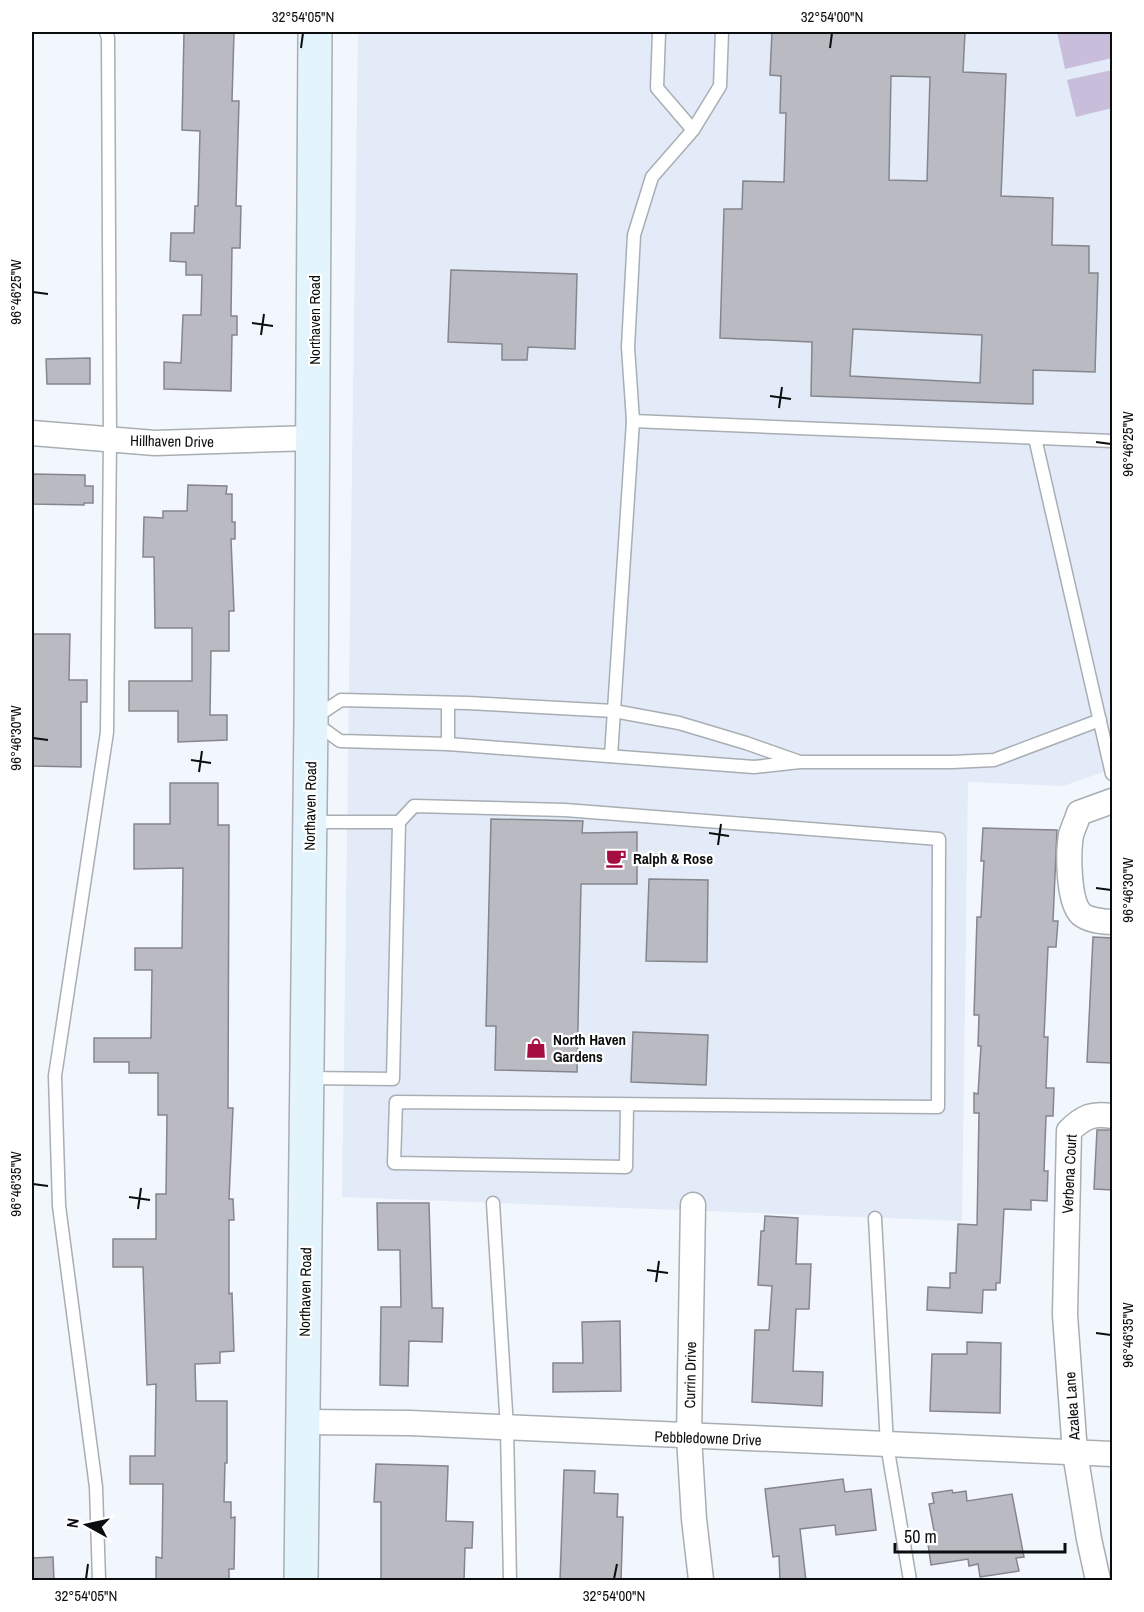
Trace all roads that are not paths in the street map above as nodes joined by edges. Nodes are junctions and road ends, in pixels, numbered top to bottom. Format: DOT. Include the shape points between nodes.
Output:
graph roads {
  1 [pos="106,32"];
  2 [pos="315,32"];
  3 [pos="659,32"];
  4 [pos="722,32"];
  5 [pos="693,130"];
  6 [pos="633,421"];
  7 [pos="32,433"];
  8 [pos="313,438"];
  9 [pos="1035,438"];
  10 [pos="110,440"];
  11 [pos="1113,441"];
  12 [pos="448,703"];
  13 [pos="614,711"];
  14 [pos="311,720"];
  15 [pos="1100,720"];
  16 [pos="448,744"];
  17 [pos="611,756"];
  18 [pos="800,762"];
  19 [pos="1113,774"];
  20 [pos="1113,801"];
  21 [pos="310,822"];
  22 [pos="399,822"];
  23 [pos="1113,922"];
  24 [pos="307,1078"];
  25 [pos="393,1080"];
  26 [pos="396,1102"];
  27 [pos="627,1105"];
  28 [pos="1113,1116"];
  29 [pos="493,1203"];
  30 [pos="693,1205"];
  31 [pos="875,1218"];
  32 [pos="1067,1230"];
  33 [pos="304,1422"];
  34 [pos="507,1428"];
  35 [pos="689,1437"];
  36 [pos="887,1445"];
  37 [pos="1076,1453"];
  38 [pos="1113,1455"];
  39 [pos="99,1581"];
  40 [pos="301,1581"];
  41 [pos="510,1581"];
  42 [pos="701,1581"];
  43 [pos="910,1581"];
  44 [pos="1098,1581"];
  1 -- 10 [label="lane"];
  2 -- 8 [label="street, Northaven Road"];
  3 -- 5 [label="lane" via="657,88"];
  4 -- 5 [label="lane" via="720,86"];
  5 -- 6 [label="lane" via="652,177 634,235 628,347"];
  6 -- 9 [label="lane"];
  6 -- 13 [label="lane"];
  7 -- 10 [label="street, Hillhaven Drive"];
  8 -- 10 [label="street, Hillhaven Drive" via="155,443"];
  8 -- 14 [label="street, Northaven Road"];
  9 -- 11 [label="lane"];
  9 -- 15 [label="lane"];
  10 -- 39 [label="lane" via="107,732 55,1076 59,1206 96,1487"];
  12 -- 13 [label="lane"];
  12 -- 14 [label="lane" via="341,700"];
  12 -- 16 [label="lane"];
  13 -- 17 [label="lane"];
  13 -- 18 [label="lane" via="679,723"];
  14 -- 16 [label="lane" via="340,741"];
  14 -- 21 [label="street, Northaven Road"];
  15 -- 18 [label="lane" via="994,760"];
  15 -- 19 [label="lane"];
  16 -- 17 [label="lane"];
  17 -- 18 [label="lane" via="754,767"];
  20 -- 23 [label="street" via="1079,813 1071,834 1070,859 1076,908 1083,916"];
  21 -- 22 [label="lane"];
  21 -- 24 [label="street, Northaven Road"];
  22 -- 25 [label="lane"];
  22 -- 27 [label="lane" via="414,806 438,805 565,810 939,839 938,1107"];
  24 -- 25 [label="lane"];
  24 -- 33 [label="street, Northaven Road"];
  25 -- 26 [label="lane"];
  26 -- 27 [label="lane"];
  26 -- 27 [label="lane" via="394,1163 626,1167"];
  28 -- 32 [label="street, Verbena Court" via="1101,1114 1080,1119 1069,1131"];
  29 -- 34 [label="lane"];
  30 -- 35 [label="street, Currin Drive"];
  31 -- 36 [label="lane"];
  32 -- 37 [label="street, Azalea Lane" via="1065,1315"];
  33 -- 34 [label="street, Pebbledowne Drive"];
  33 -- 40 [label="street, Northaven Road"];
  34 -- 35 [label="street, Pebbledowne Drive"];
  34 -- 41 [label="lane"];
  35 -- 36 [label="street, Pebbledowne Drive"];
  35 -- 42 [label="street, Currin Drive"];
  36 -- 37 [label="street, Pebbledowne Drive"];
  36 -- 43 [label="lane"];
  37 -- 38 [label="street, Pebbledowne Drive"];
  37 -- 44 [label="street, Azalea Lane"];
}
